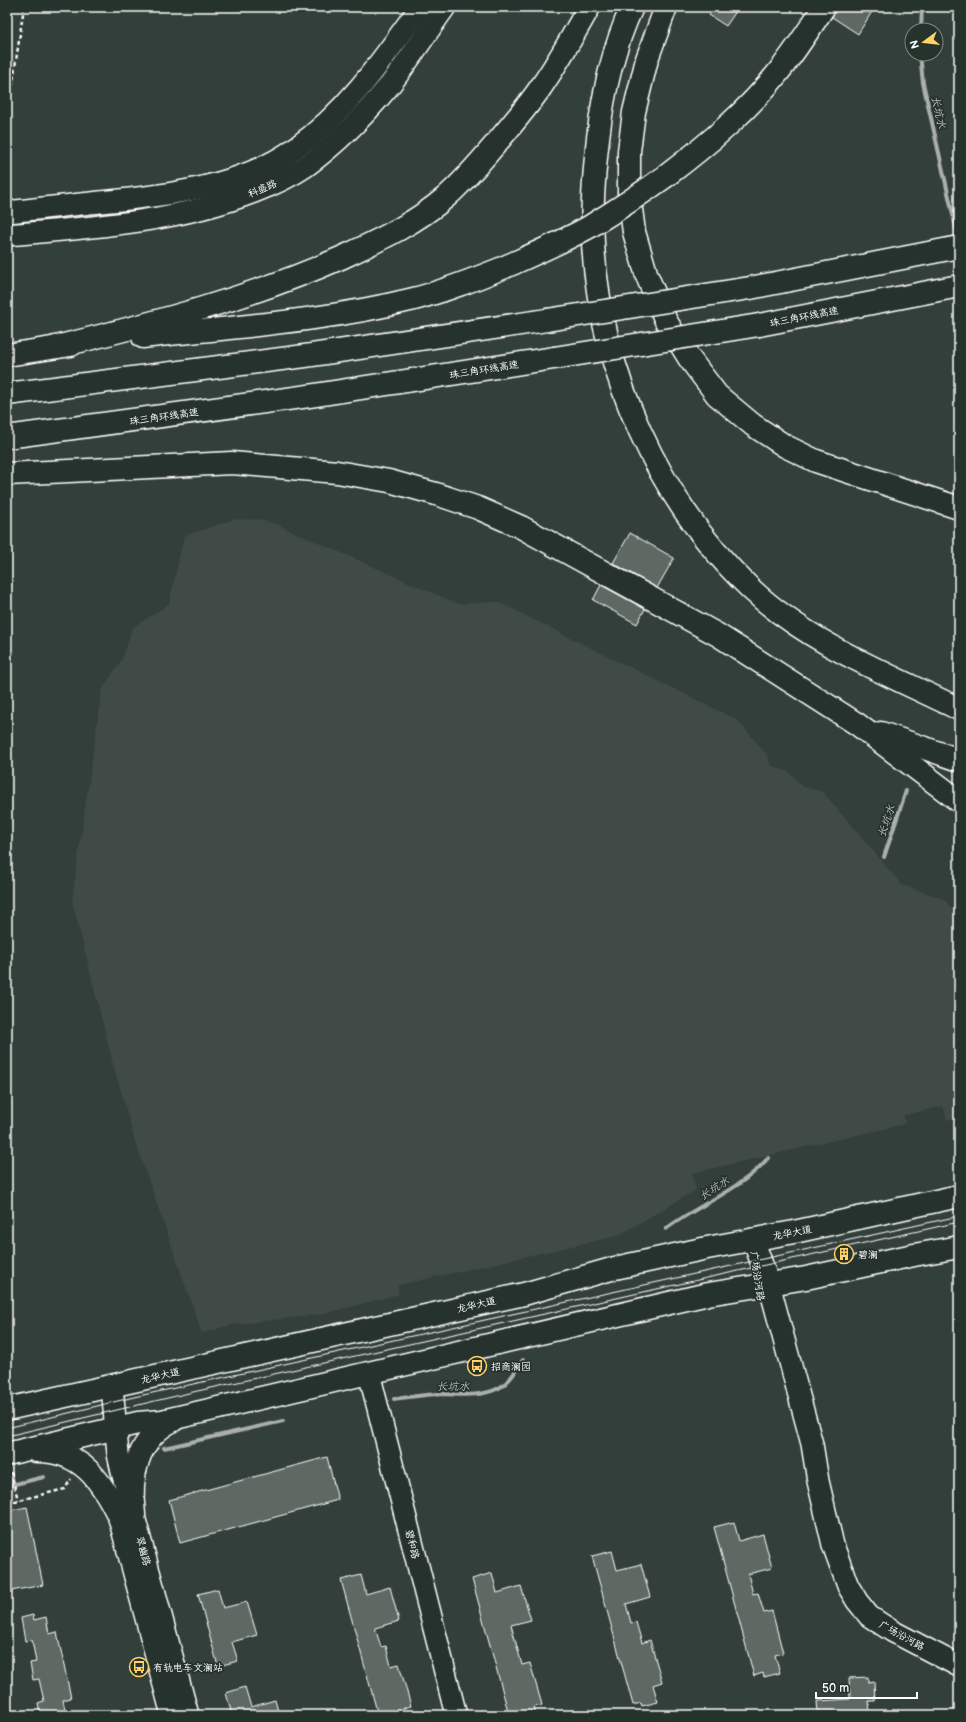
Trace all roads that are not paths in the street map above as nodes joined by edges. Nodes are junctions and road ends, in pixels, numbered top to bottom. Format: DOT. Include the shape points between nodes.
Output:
graph roads {
  1 [pos="420,7"];
  2 [pos="445,7"];
  3 [pos="589,7"];
  4 [pos="632,7"];
  5 [pos="666,7"];
  6 [pos="824,7"];
  7 [pos="7,212"];
  8 [pos="7,235"];
  9 [pos="959,247"];
  10 [pos="959,286"];
  11 [pos="56,347"];
  12 [pos="7,355"];
  13 [pos="7,394"];
  14 [pos="7,437"];
  15 [pos="7,474"];
  16 [pos="959,508"];
  17 [pos="959,708"];
  18 [pos="857,724"];
  19 [pos="959,760"];
  20 [pos="959,800"];
  21 [pos="955,1199"];
  22 [pos="959,1238"];
  23 [pos="753,1240"];
  24 [pos="959,1247"];
  25 [pos="914,1255"];
  26 [pos="763,1285"];
  27 [pos="369,1373"];
  28 [pos="106,1387"];
  29 [pos="7,1409"];
  30 [pos="177,1418"];
  31 [pos="110,1430"];
  32 [pos="10,1460"];
  33 [pos="126,1516"];
  34 [pos="959,1666"];
  35 [pos="172,1715"];
  36 [pos="188,1715"];
  37 [pos="456,1715"];
  1 -- 7 [label="street, 科盛路" via="373,73 324,125 294,150 263,166 227,181 189,190 148,197"];
  2 -- 8 [label="street, 科盛路" via="389,86 366,111 337,140 305,166 272,185 198,211 144,220"];
  3 -- 11 [label="main road" via="541,88 514,122 462,182 425,213 368,246 291,279 206,308"];
  4 -- 17 [label="main road" via="616,51 602,109 593,180 593,243 600,298 612,355 633,414 655,461 678,501 702,535 752,590 779,612 831,645 867,665"];
  5 -- 16 [label="main road" via="647,59 634,112 629,151 629,194 634,232 647,276 666,322 717,395 753,425 785,446 816,461"];
  6 -- 11 [label="main road, bridge" via="780,71 713,138 628,203 548,248 455,287 374,308"];
  9 -- 13 [label="main road, bridge" via="750,288 547,320 298,358"];
  10 -- 14 [label="main road, 珠三角环线高速, bridge" via="759,325 554,358 309,396"];
  11 -- 12 [label="main road"];
  15 -- 18 [label="main road" via="232,463 337,472 389,481 436,494 478,508 566,550 718,635"];
  18 -- 19 [label="main road"];
  18 -- 20 [label="main road"];
  21 -- 23 [label="main road, 龙华大道"];
  22 -- 25 [label="main road"];
  23 -- 26 [label="street, 广场沿河路"];
  23 -- 28 [label="main road, 龙华大道" via="615,1268 524,1294"];
  24 -- 25 [label="main road"];
  25 -- 26 [label="main road"];
  26 -- 27 [label="main road" via="701,1296"];
  26 -- 34 [label="street, 广场沿河路" via="802,1446 818,1481 841,1571 857,1601 869,1616"];
  27 -- 30 [label="main road"];
  27 -- 37 [label="street, 碧和路"];
  28 -- 29 [label="main road, 龙华大道"];
  28 -- 31 [label="street, 翠幽路"];
  30 -- 31 [label="main road"];
  30 -- 33 [label="main road" via="156,1430 138,1458"];
  31 -- 32 [label="main road"];
  31 -- 33 [label="street, 翠幽路" via="108,1469"];
  32 -- 33 [label="main road" via="39,1451 74,1459 87,1468"];
  33 -- 35 [label="street, 翠幽路"];
  33 -- 36 [label="street, 翠幽路"];
}
